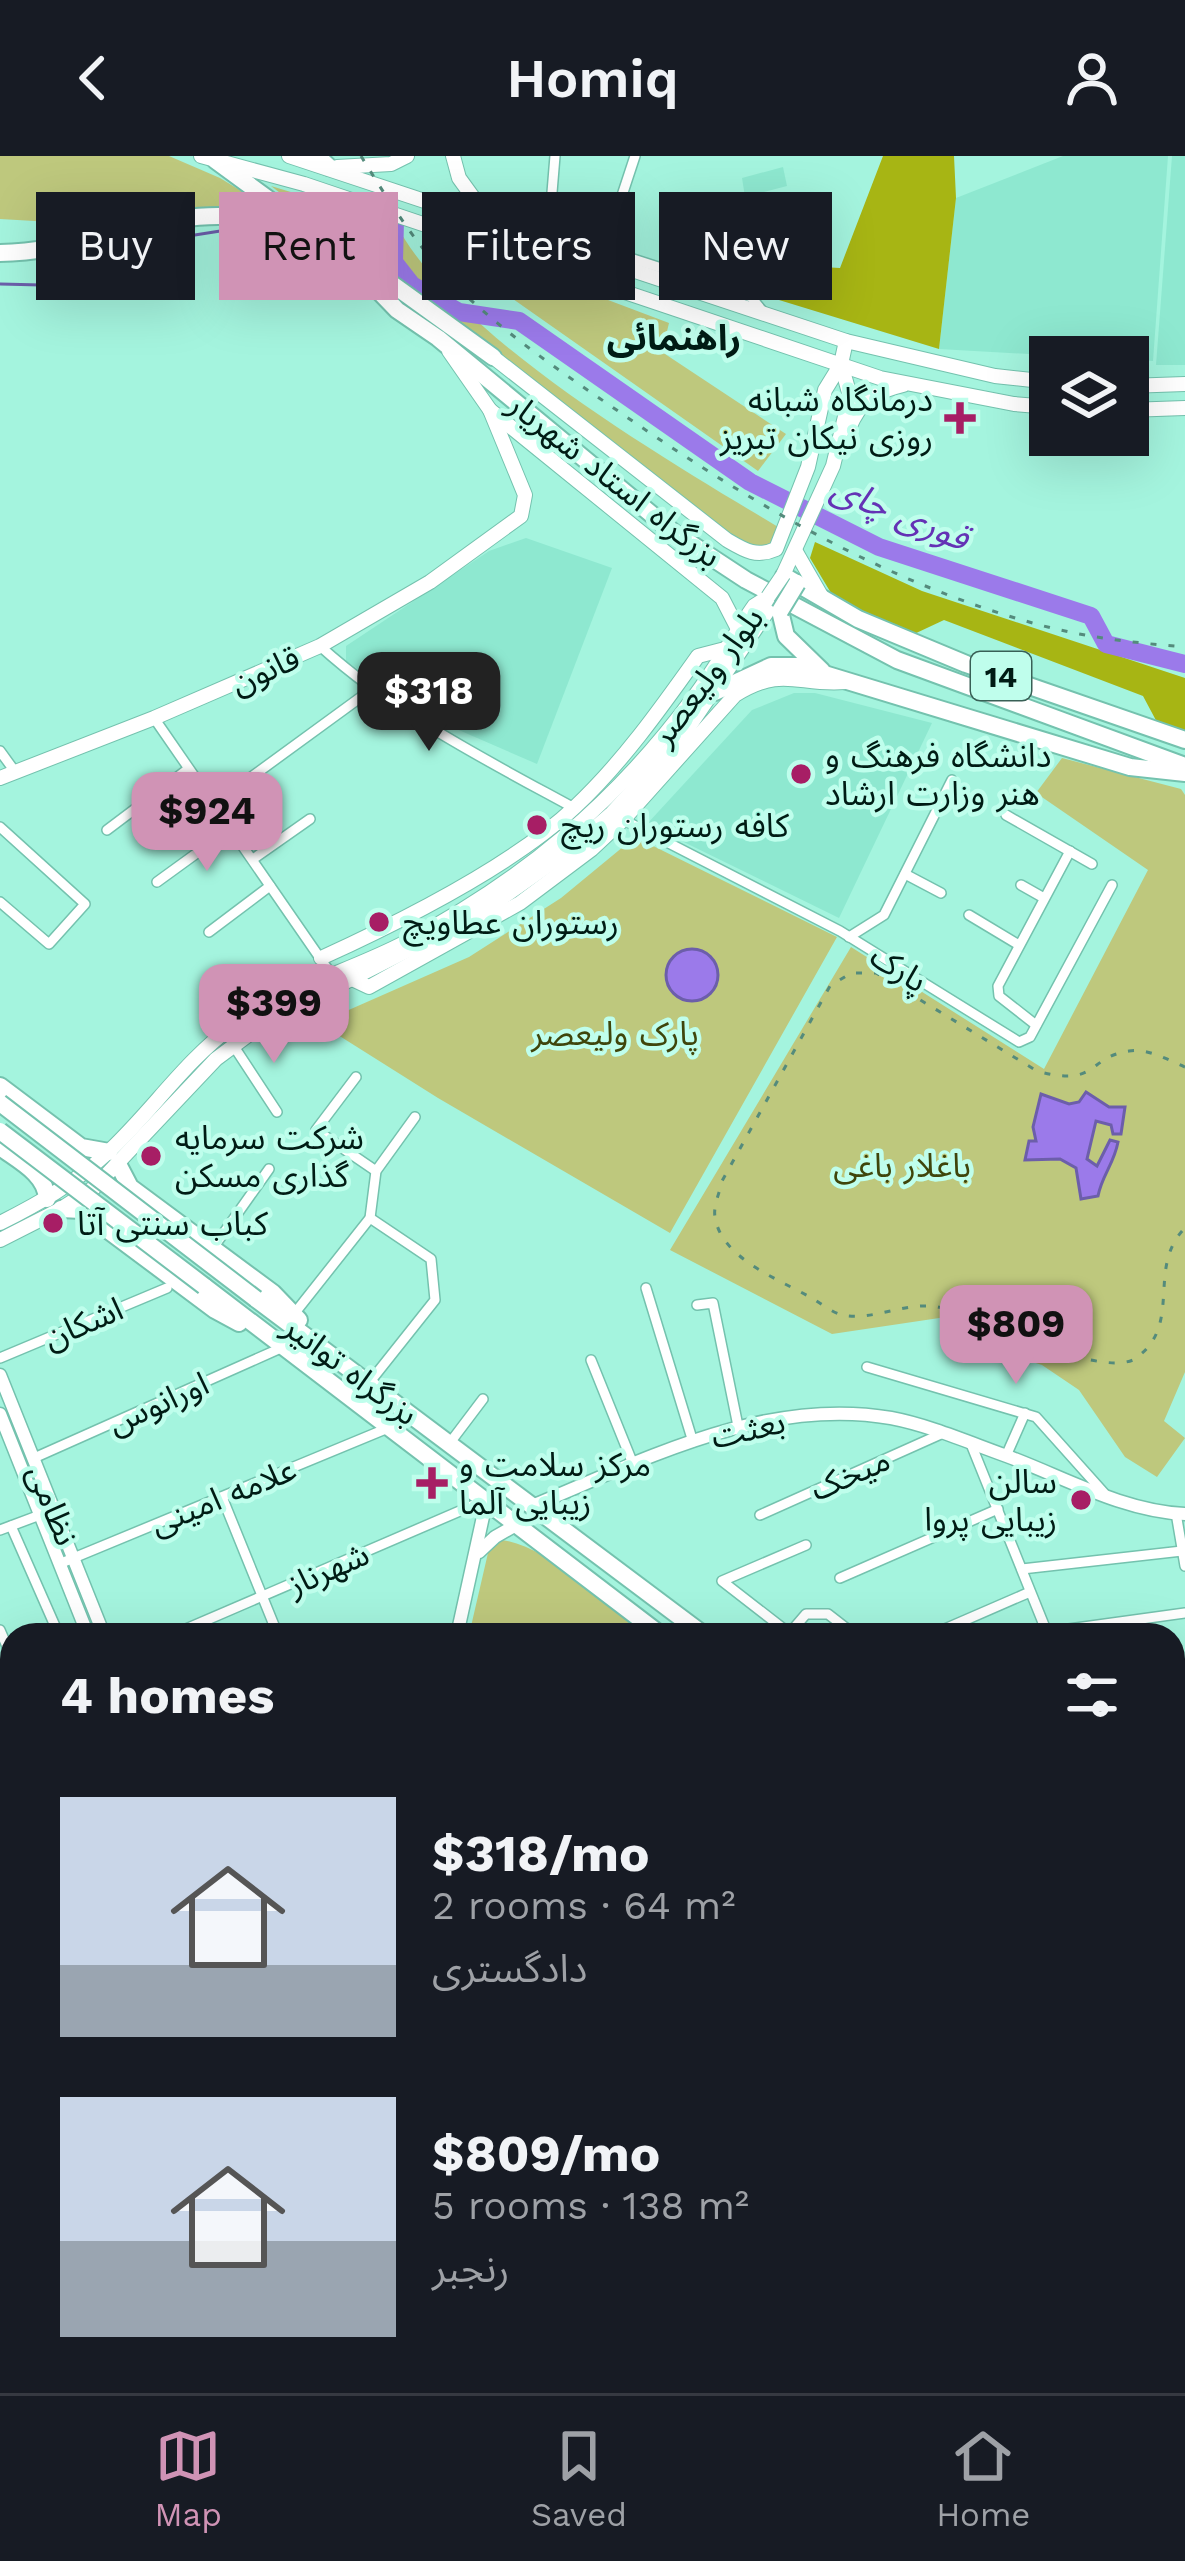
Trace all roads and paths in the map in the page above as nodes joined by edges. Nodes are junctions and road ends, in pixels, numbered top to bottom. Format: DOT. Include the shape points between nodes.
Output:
graph roads {
  1 [pos="289,156"];
  2 [pos="407,156"];
  3 [pos="453,156"];
  4 [pos="555,156"];
  5 [pos="635,156"];
  6 [pos="208,158"];
  7 [pos="323,162"];
  8 [pos="256,192"];
  9 [pos="470,192"];
  10 [pos="552,192"];
  11 [pos="623,192"];
  12 [pos="422,197"];
  13 [pos="195,216"];
  14 [pos="0,239"];
  15 [pos="36,245"];
  16 [pos="0,253"];
  17 [pos="36,253"];
  18 [pos="635,260"];
  19 [pos="635,270"];
  20 [pos="398,288"];
  21 [pos="387,300"];
  22 [pos="397,310"];
  23 [pos="764,313"];
  24 [pos="846,340"];
  25 [pos="442,342"];
  26 [pos="493,357"];
  27 [pos="841,364"];
  28 [pos="1029,380"];
  29 [pos="910,384"];
  30 [pos="1181,385"];
  31 [pos="1149,386"];
  32 [pos="1029,404"];
  33 [pos="1182,408"];
  34 [pos="1149,409"];
  35 [pos="490,410"];
  36 [pos="830,473"];
  37 [pos="796,552"];
  38 [pos="790,579"];
  39 [pos="722,598"];
  40 [pos="823,599"];
  41 [pos="774,604"];
  42 [pos="738,629"];
  43 [pos="320,646"];
  44 [pos="725,649"];
  45 [pos="825,673"];
  46 [pos="850,681"];
  47 [pos="372,689"];
  48 [pos="715,692"];
  49 [pos="154,718"];
  50 [pos="1185,740"];
  51 [pos="0,751"];
  52 [pos="188,769"];
  53 [pos="1185,769"];
  54 [pos="8,775"];
  55 [pos="952,780"];
  56 [pos="213,805"];
  57 [pos="574,808"];
  58 [pos="1006,815"];
  59 [pos="618,817"];
  60 [pos="310,819"];
  61 [pos="0,827"];
  62 [pos="230,829"];
  63 [pos="107,830"];
  64 [pos="1070,850"];
  65 [pos="253,859"];
  66 [pos="1092,864"];
  67 [pos="905,874"];
  68 [pos="157,882"];
  69 [pos="1021,885"];
  70 [pos="1112,885"];
  71 [pos="270,886"];
  72 [pos="941,893"];
  73 [pos="1044,898"];
  74 [pos="0,902"];
  75 [pos="968,915"];
  76 [pos="209,932"];
  77 [pos="849,937"];
  78 [pos="1019,945"];
  79 [pos="321,958"];
  80 [pos="332,974"];
  81 [pos="1036,1025"];
  82 [pos="233,1046"];
  83 [pos="356,1077"];
  84 [pos="0,1086"];
  85 [pos="0,1102"];
  86 [pos="277,1112"];
  87 [pos="416,1117"];
  88 [pos="0,1131"];
  89 [pos="68,1137"];
  90 [pos="2,1150"];
  91 [pos="113,1158"];
  92 [pos="269,1169"];
  93 [pos="376,1171"];
  94 [pos="37,1175"];
  95 [pos="130,1187"];
  96 [pos="54,1204"];
  97 [pos="370,1218"];
  98 [pos="100,1222"];
  99 [pos="0,1223"];
  100 [pos="0,1240"];
  101 [pos="213,1248"];
  102 [pos="167,1288"];
  103 [pos="646,1288"];
  104 [pos="698,1305"];
  105 [pos="294,1315"];
  106 [pos="318,1344"];
  107 [pos="279,1345"];
  108 [pos="0,1358"];
  109 [pos="591,1360"];
  110 [pos="867,1367"];
  111 [pos="0,1375"];
  112 [pos="369,1383"];
  113 [pos="483,1399"];
  114 [pos="1024,1413"];
  115 [pos="6,1421"];
  116 [pos="738,1426"];
  117 [pos="388,1428"];
  118 [pos="941,1433"];
  119 [pos="693,1442"];
  120 [pos="448,1444"];
  121 [pos="971,1444"];
  122 [pos="1006,1456"];
  123 [pos="36,1463"];
  124 [pos="633,1464"];
  125 [pos="24,1474"];
  126 [pos="1108,1497"];
  127 [pos="222,1498"];
  128 [pos="484,1502"];
  129 [pos="532,1506"];
  130 [pos="998,1509"];
  131 [pos="1180,1513"];
  132 [pos="40,1515"];
  133 [pos="760,1515"];
  134 [pos="516,1526"];
  135 [pos="6,1528"];
  136 [pos="806,1545"];
  137 [pos="1182,1551"];
  138 [pos="74,1558"];
  139 [pos="475,1558"];
  140 [pos="58,1564"];
  141 [pos="1185,1566"];
  142 [pos="1022,1569"];
  143 [pos="33,1576"];
  144 [pos="840,1578"];
  145 [pos="19,1579"];
  146 [pos="1030,1592"];
  147 [pos="263,1598"];
  148 [pos="1185,1612"];
  149 [pos="52,1620"];
  150 [pos="42,1623"];
  151 [pos="53,1623"];
  152 [pos="83,1623"];
  153 [pos="99,1623"];
  154 [pos="202,1623"];
  155 [pos="273,1623"];
  156 [pos="458,1623"];
  157 [pos="645,1623"];
  158 [pos="688,1623"];
  159 [pos="774,1623"];
  160 [pos="798,1623"];
  161 [pos="840,1623"];
  162 [pos="959,1623"];
  163 [pos="1044,1623"];
  164 [pos="1113,1623"];
  1 -- 7 [label="main road"];
  2 -- 7 [label="main road" via="391,164"];
  3 -- 9 [label="main road"];
  4 -- 10 [label="street"];
  5 -- 11 [label="street"];
  6 -- 8 [label="highway, بزرگراه استاد شهریار"];
  6 -- 27 [label="main road"];
  7 -- 12 [label="main road"];
  13 -- 22 [label="highway" via="287,231"];
  14 -- 15 [label="highway"];
  16 -- 17 [label="highway"];
  18 -- 23 [label="street" via="751,297"];
  19 -- 23 [label="main road"];
  20 -- 26 [label="highway, بزرگراه استاد شهریار"];
  21 -- 22 [label="highway, بزرگراه استاد شهریار"];
  22 -- 25 [label="highway, بزرگراه استاد شهریار"];
  23 -- 24 [label="main road"];
  24 -- 27 [label="main road"];
  24 -- 28 [label="main road"];
  25 -- 35 [label="main road"];
  25 -- 53 [label="highway, بزرگراه استاد شهریار" via="673,532 746,580 897,660"];
  26 -- 27 [label="main road" via="727,540 764,555 776,549 808,467 825,390"];
  27 -- 29 [label="main road"];
  27 -- 36 [label="main road" via="850,396"];
  29 -- 32 [label="main road"];
  29 -- 36 [label="main road" via="859,406"];
  30 -- 31 [label="main road"];
  30 -- 33 [label="main road"];
  33 -- 34 [label="main road"];
  35 -- 39 [label="main road"];
  35 -- 43 [label="main road, قانون" via="525,494 521,516"];
  36 -- 37 [label="main road"];
  37 -- 38 [label="main road"];
  37 -- 40 [label="main road"];
  38 -- 40 [label="highway"];
  38 -- 41 [label="highway, bridge"];
  39 -- 41 [label="main road"];
  39 -- 42 [label="main road"];
  40 -- 50 [label="highway, 14" via="966,664"];
  41 -- 42 [label="main road, بلوار ولیعصر" via="754,606"];
  41 -- 45 [label="highway" via="785,636"];
  41 -- 48 [label="main road, بلوار ولیعصر"];
  42 -- 44 [label="main road, بلوار ولیعصر"];
  43 -- 47 [label="street"];
  43 -- 49 [label="main road, قانون"];
  44 -- 57 [label="main road" via="698,656"];
  44 -- 80 [label="main road, بلوار ولیعصر" via="660,741 515,879 401,945"];
  45 -- 46 [label="highway"];
  45 -- 48 [label="highway" via="771,666"];
  46 -- 53 [label="highway" via="1130,766"];
  46 -- 59 [label="main road" via="783,676 735,695"];
  47 -- 56 [label="street"];
  47 -- 57 [label="street"];
  48 -- 59 [label="main road, بلوار ولیعصر"];
  49 -- 52 [label="street"];
  49 -- 54 [label="main road, قانون"];
  51 -- 54 [label="street, قانون"];
  52 -- 56 [label="street"];
  52 -- 63 [label="street"];
  55 -- 67 [label="street"];
  56 -- 62 [label="street"];
  57 -- 79 [label="main road" via="495,866"];
  58 -- 64 [label="street"];
  59 -- 77 [label="street, پارک"];
  59 -- 82 [label="main road, بلوار ولیعصر" via="520,887"];
  60 -- 65 [label="street"];
  61 -- 74 [label="street" via="86,904 49,944"];
  62 -- 65 [label="street"];
  62 -- 68 [label="street"];
  64 -- 66 [label="street"];
  64 -- 73 [label="street"];
  65 -- 71 [label="street"];
  67 -- 72 [label="street"];
  67 -- 77 [label="street" via="884,916"];
  69 -- 73 [label="street"];
  70 -- 81 [label="street"];
  71 -- 76 [label="street"];
  71 -- 79 [label="street"];
  73 -- 78 [label="street"];
  75 -- 78 [label="street"];
  77 -- 81 [label="street, پارک" via="1019,1042"];
  78 -- 81 [label="street" via="999,996"];
  79 -- 80 [label="street"];
  80 -- 91 [label="main road, بلوار ولیعصر" via="224,1032 172,1080"];
  82 -- 86 [label="street"];
  82 -- 91 [label="main road, بلوار ولیعصر"];
  83 -- 93 [label="street" via="316,1130"];
  84 -- 89 [label="highway"];
  85 -- 106 [label="highway, بزرگراه توانیر, bridge"];
  87 -- 93 [label="street"];
  88 -- 107 [label="highway, بزرگراه توانیر, bridge"];
  89 -- 91 [label="highway"];
  89 -- 94 [label="highway" via="61,1162"];
  90 -- 94 [label="highway"];
  91 -- 95 [label="highway"];
  91 -- 96 [label="main road, بلوار ولیعصر" via="94,1186"];
  92 -- 101 [label="street"];
  93 -- 97 [label="street"];
  94 -- 96 [label="highway"];
  95 -- 98 [label="highway" via="107,1198"];
  95 -- 101 [label="highway"];
  96 -- 98 [label="highway"];
  96 -- 99 [label="main road, بلوار ولیعصر"];
  96 -- 100 [label="main road, بلوار ولیعصر"];
  97 -- 105 [label="street"];
  97 -- 112 [label="street" via="431,1259 435,1300"];
  98 -- 107 [label="highway" via="215,1310"];
  101 -- 105 [label="highway"];
  102 -- 108 [label="street, اشکان"];
  103 -- 119 [label="street"];
  104 -- 116 [label="street" via="712,1304"];
  105 -- 106 [label="highway"];
  106 -- 112 [label="highway, بزرگراه توانیر"];
  107 -- 117 [label="highway, بزرگراه توانیر"];
  107 -- 123 [label="street, اورانوس"];
  109 -- 124 [label="street"];
  110 -- 114 [label="street"];
  111 -- 115 [label="main road, نظامی"];
  112 -- 120 [label="highway, بزرگراه توانیر"];
  113 -- 120 [label="street"];
  114 -- 122 [label="street"];
  114 -- 126 [label="street"];
  115 -- 123 [label="main road, نظامی"];
  115 -- 125 [label="main road, نظامی"];
  116 -- 118 [label="main road, بعثت" via="851,1416"];
  116 -- 119 [label="main road, بعثت"];
  117 -- 127 [label="street, علامه امینی"];
  117 -- 128 [label="highway, بزرگراه توانیر"];
  118 -- 121 [label="main road, بعثت"];
  118 -- 133 [label="street, میخک"];
  119 -- 124 [label="main road, بعثت"];
  120 -- 129 [label="highway, بزرگراه توانیر"];
  121 -- 122 [label="main road, بعثت"];
  121 -- 130 [label="street"];
  122 -- 126 [label="main road, بعثت"];
  123 -- 125 [label="main road"];
  123 -- 138 [label="main road, نظامی"];
  124 -- 129 [label="main road, بعثت"];
  125 -- 132 [label="main road, نظامی"];
  126 -- 131 [label="main road, بعثت"];
  127 -- 138 [label="street, علامه امینی"];
  127 -- 147 [label="street"];
  128 -- 134 [label="highway, بزرگراه توانیر"];
  128 -- 139 [label="main road"];
  128 -- 147 [label="street, شهرناز"];
  129 -- 158 [label="highway, بزرگراه توانیر"];
  130 -- 142 [label="street"];
  130 -- 144 [label="street"];
  131 -- 137 [label="street"];
  132 -- 135 [label="street"];
  132 -- 140 [label="main road, نظامی"];
  134 -- 139 [label="main road"];
  134 -- 157 [label="highway, بزرگراه توانیر"];
  135 -- 143 [label="street"];
  136 -- 159 [label="street" via="722,1581"];
  137 -- 141 [label="street"];
  137 -- 142 [label="street"];
  138 -- 140 [label="street, علامه امینی"];
  138 -- 153 [label="main road, نظامی"];
  139 -- 156 [label="main road"];
  140 -- 152 [label="main road, نظامی"];
  142 -- 146 [label="street"];
  143 -- 145 [label="street"];
  143 -- 149 [label="street"];
  146 -- 162 [label="street"];
  146 -- 163 [label="street"];
  147 -- 154 [label="street, شهرناز"];
  147 -- 155 [label="street"];
  148 -- 164 [label="street"];
  149 -- 150 [label="street"];
  149 -- 151 [label="street"];
  160 -- 161 [label="street" via="828,1613"];
}
